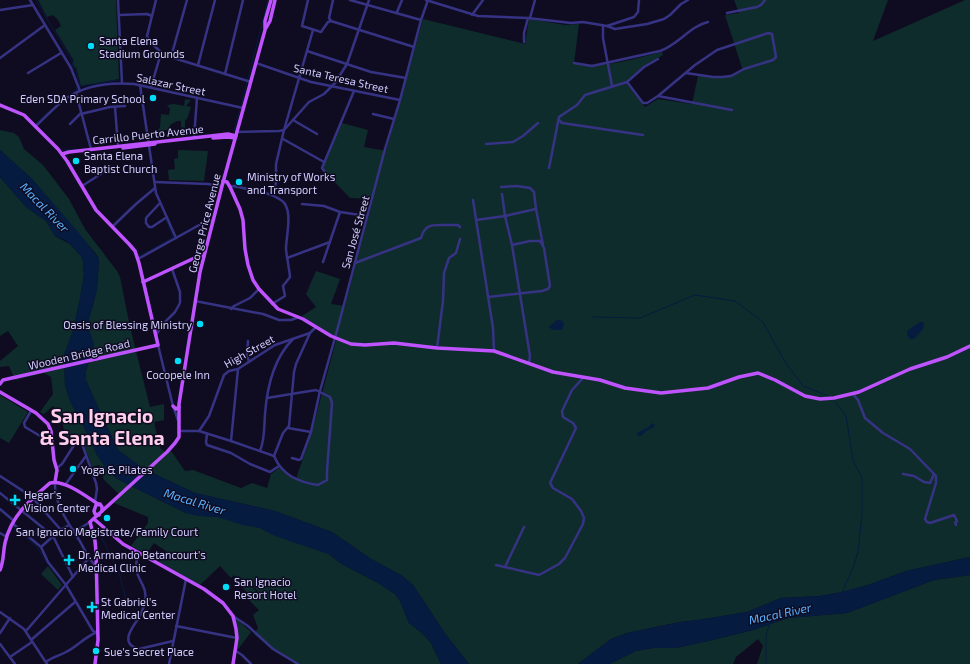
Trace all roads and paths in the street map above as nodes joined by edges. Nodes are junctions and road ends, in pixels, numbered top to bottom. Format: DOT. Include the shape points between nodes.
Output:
graph roads {
  1 [pos="30,0"];
  2 [pos="118,0"];
  3 [pos="156,0"];
  4 [pos="188,0"];
  5 [pos="215,0"];
  6 [pos="243,0"];
  7 [pos="271,0"];
  8 [pos="275,0"];
  9 [pos="308,0"];
  10 [pos="333,0"];
  11 [pos="350,0"];
  12 [pos="369,0"];
  13 [pos="402,0"];
  14 [pos="427,0"];
  15 [pos="483,0"];
  16 [pos="535,0"];
  17 [pos="639,0"];
  18 [pos="688,0"];
  19 [pos="765,0"];
  20 [pos="34,5"];
  21 [pos="368,5"];
  22 [pos="0,10"];
  23 [pos="397,12"];
  24 [pos="727,13"];
  25 [pos="472,14"];
  26 [pos="119,16"];
  27 [pos="152,16"];
  28 [pos="529,18"];
  29 [pos="330,20"];
  30 [pos="421,20"];
  31 [pos="708,22"];
  32 [pos="45,25"];
  33 [pos="603,26"];
  34 [pos="606,26"];
  35 [pos="359,29"];
  36 [pos="265,30"];
  37 [pos="313,30"];
  38 [pos="524,42"];
  39 [pos="414,47"];
  40 [pos="307,52"];
  41 [pos="61,53"];
  42 [pos="161,53"];
  43 [pos="171,57"];
  44 [pos="0,58"];
  45 [pos="658,59"];
  46 [pos="256,62"];
  47 [pos="607,62"];
  48 [pos="574,63"];
  49 [pos="347,64"];
  50 [pos="198,65"];
  51 [pos="28,73"];
  52 [pos="686,73"];
  53 [pos="226,74"];
  54 [pos="299,78"];
  55 [pos="406,78"];
  56 [pos="251,82"];
  57 [pos="627,82"];
  58 [pos="122,83"];
  59 [pos="140,85"];
  60 [pos="332,86"];
  61 [pos="612,86"];
  62 [pos="151,87"];
  63 [pos="80,91"];
  64 [pos="354,91"];
  65 [pos="76,93"];
  66 [pos="658,96"];
  67 [pos="197,98"];
  68 [pos="400,100"];
  69 [pos="0,105"];
  70 [pos="125,106"];
  71 [pos="115,107"];
  72 [pos="243,108"];
  73 [pos="732,110"];
  74 [pos="81,113"];
  75 [pos="373,114"];
  76 [pos="394,119"];
  77 [pos="293,120"];
  78 [pos="559,120"];
  79 [pos="538,123"];
  80 [pos="70,124"];
  81 [pos="36,127"];
  82 [pos="284,130"];
  83 [pos="317,134"];
  84 [pos="236,135"];
  85 [pos="643,135"];
  86 [pos="194,138"];
  87 [pos="283,139"];
  88 [pos="148,144"];
  89 [pos="486,144"];
  90 [pos="118,146"];
  91 [pos="91,149"];
  92 [pos="63,155"];
  93 [pos="324,162"];
  94 [pos="549,168"];
  95 [pos="107,170"];
  96 [pos="329,178"];
  97 [pos="223,181"];
  98 [pos="155,182"];
  99 [pos="82,186"];
  100 [pos="222,186"];
  101 [pos="230,187"];
  102 [pos="501,187"];
  103 [pos="155,188"];
  104 [pos="502,194"];
  105 [pos="272,195"];
  106 [pos="473,200"];
  107 [pos="160,202"];
  108 [pos="302,204"];
  109 [pos="536,209"];
  110 [pos="340,212"];
  111 [pos="367,216"];
  112 [pos="505,216"];
  113 [pos="167,217"];
  114 [pos="213,220"];
  115 [pos="476,220"];
  116 [pos="112,227"];
  117 [pos="460,227"];
  118 [pos="176,238"];
  119 [pos="460,239"];
  120 [pos="330,242"];
  121 [pos="512,245"];
  122 [pos="544,248"];
  123 [pos="204,256"];
  124 [pos="287,258"];
  125 [pos="138,259"];
  126 [pos="323,262"];
  127 [pos="355,263"];
  128 [pos="172,269"];
  129 [pos="144,282"];
  130 [pos="259,289"];
  131 [pos="519,293"];
  132 [pos="488,297"];
  133 [pos="195,301"];
  134 [pos="272,304"];
  135 [pos="231,309"];
  136 [pos="299,317"];
  137 [pos="317,327"];
  138 [pos="310,333"];
  139 [pos="156,335"];
  140 [pos="293,338"];
  141 [pos="335,338"];
  142 [pos="248,341"];
  143 [pos="158,345"];
  144 [pos="970,346"];
  145 [pos="437,348"];
  146 [pos="494,352"];
  147 [pos="249,362"];
  148 [pos="529,364"];
  149 [pos="238,369"];
  150 [pos="584,377"];
  151 [pos="1,382"];
  152 [pos="320,391"];
  153 [pos="0,392"];
  154 [pos="852,393"];
  155 [pos="291,395"];
  156 [pos="267,398"];
  157 [pos="173,406"];
  158 [pos="179,407"];
  159 [pos="32,410"];
  160 [pos="179,423"];
  161 [pos="288,428"];
  162 [pos="179,431"];
  163 [pos="199,431"];
  164 [pos="310,432"];
  165 [pos="207,434"];
  166 [pos="231,441"];
  167 [pos="52,443"];
  168 [pos="260,451"];
  169 [pos="86,455"];
  170 [pos="274,456"];
  171 [pos="292,458"];
  172 [pos="279,466"];
  173 [pos="57,468"];
  174 [pos="903,474"];
  175 [pos="934,474"];
  176 [pos="0,476"];
  177 [pos="56,476"];
  178 [pos="54,482"];
  179 [pos="63,484"];
  180 [pos="0,493"];
  181 [pos="33,497"];
  182 [pos="97,503"];
  183 [pos="0,509"];
  184 [pos="20,510"];
  185 [pos="102,511"];
  186 [pos="98,515"];
  187 [pos="92,521"];
  188 [pos="13,522"];
  189 [pos="69,525"];
  190 [pos="956,525"];
  191 [pos="524,527"];
  192 [pos="73,529"];
  193 [pos="60,530"];
  194 [pos="0,533"];
  195 [pos="53,536"];
  196 [pos="7,537"];
  197 [pos="41,547"];
  198 [pos="139,553"];
  199 [pos="89,558"];
  200 [pos="496,565"];
  201 [pos="96,566"];
  202 [pos="505,567"];
  203 [pos="0,570"];
  204 [pos="74,577"];
  205 [pos="186,579"];
  206 [pos="66,586"];
  207 [pos="75,602"];
  208 [pos="0,612"];
  209 [pos="233,616"];
  210 [pos="10,618"];
  211 [pos="176,626"];
  212 [pos="26,631"];
  213 [pos="0,633"];
  214 [pos="97,633"];
  215 [pos="237,638"];
  216 [pos="31,641"];
  217 [pos="174,641"];
  218 [pos="0,644"];
  219 [pos="236,651"];
  220 [pos="10,657"];
  221 [pos="46,663"];
  222 [pos="15,664"];
  223 [pos="95,664"];
  224 [pos="168,664"];
  225 [pos="233,664"];
  226 [pos="250,664"];
  227 [pos="298,664"];
  1 -- 20 [label="street"];
  2 -- 26 [label="street"];
  3 -- 27 [label="street"];
  4 -- 43 [label="street"];
  5 -- 50 [label="street"];
  6 -- 53 [label="street"];
  7 -- 36 [label="main road, George Price Avenue"];
  8 -- 36 [label="main road, George Price Avenue"];
  9 -- 37 [label="street" via="302,26"];
  10 -- 29 [label="street"];
  11 -- 21 [label="street"];
  12 -- 21 [label="street"];
  13 -- 23 [label="street"];
  14 -- 25 [label="street"];
  14 -- 30 [label="street, San José Street"];
  15 -- 25 [label="street"];
  16 -- 28 [label="street"];
  17 -- 34 [label="street" via="638,12 634,17"];
  18 -- 34 [label="street" via="670,16 651,23 615,29"];
  19 -- 24 [label="street" via="757,7"];
  20 -- 22 [label="street"];
  20 -- 32 [label="street"];
  21 -- 23 [label="street"];
  21 -- 35 [label="street"];
  23 -- 30 [label="street"];
  25 -- 28 [label="street" via="492,18"];
  26 -- 27 [label="street"];
  26 -- 58 [label="street"];
  27 -- 42 [label="street" via="147,38"];
  28 -- 33 [label="street"];
  28 -- 38 [label="street"];
  29 -- 35 [label="street"];
  29 -- 37 [label="street" via="321,32"];
  30 -- 39 [label="street, San José Street"];
  31 -- 47 [label="street" via="695,27 664,50"];
  32 -- 41 [label="street"];
  32 -- 44 [label="street"];
  33 -- 34 [label="street"];
  33 -- 47 [label="street"];
  35 -- 39 [label="street"];
  35 -- 49 [label="street"];
  36 -- 46 [label="main road, George Price Avenue"];
  37 -- 40 [label="street"];
  39 -- 55 [label="street, San José Street"];
  40 -- 49 [label="street"];
  40 -- 54 [label="street"];
  41 -- 51 [label="street"];
  41 -- 63 [label="street" via="73,72"];
  42 -- 43 [label="street"];
  42 -- 62 [label="street"];
  43 -- 50 [label="street"];
  45 -- 57 [label="street"];
  46 -- 54 [label="street, Santa Teresa Street"];
  46 -- 56 [label="main road, George Price Avenue"];
  47 -- 48 [label="street" via="589,66"];
  47 -- 61 [label="street"];
  49 -- 55 [label="street" via="371,72"];
  49 -- 60 [label="street"];
  50 -- 53 [label="street"];
  52 -- 52 [label="street" via="703,58 720,48 766,33 772,34 776,57 773,60 730,76 713,78"];
  52 -- 66 [label="street"];
  53 -- 56 [label="street"];
  54 -- 60 [label="street, Santa Teresa Street"];
  54 -- 82 [label="street"];
  55 -- 68 [label="street, San José Street"];
  56 -- 72 [label="main road, George Price Avenue"];
  57 -- 61 [label="street"];
  57 -- 66 [label="street" via="643,103"];
  58 -- 59 [label="street, Salazar Street"];
  58 -- 63 [label="street, Salazar Street"];
  59 -- 62 [label="street, Salazar Street"];
  59 -- 88 [label="street"];
  60 -- 64 [label="street, Santa Teresa Street"];
  60 -- 77 [label="street" via="309,102"];
  61 -- 78 [label="street" via="585,95 577,105 559,117"];
  62 -- 67 [label="street, Salazar Street"];
  63 -- 65 [label="street, Salazar Street"];
  64 -- 68 [label="street, Santa Teresa Street"];
  64 -- 93 [label="street"];
  65 -- 74 [label="street"];
  65 -- 81 [label="street, Salazar Street" via="62,102"];
  66 -- 73 [label="street"];
  67 -- 72 [label="street, Salazar Street"];
  67 -- 86 [label="street"];
  68 -- 76 [label="street, San José Street"];
  69 -- 81 [label="main road, George Price Avenue" via="20,113"];
  70 -- 71 [label="street"];
  71 -- 74 [label="street"];
  71 -- 90 [label="street"];
  72 -- 84 [label="main road, George Price Avenue"];
  74 -- 80 [label="street"];
  74 -- 91 [label="street"];
  75 -- 76 [label="street"];
  76 -- 111 [label="street, San José Street"];
  77 -- 82 [label="street"];
  77 -- 83 [label="street"];
  78 -- 85 [label="street" via="562,123"];
  78 -- 94 [label="street"];
  79 -- 89 [label="street" via="513,142"];
  81 -- 92 [label="main road, George Price Avenue"];
  82 -- 84 [label="street"];
  82 -- 87 [label="street"];
  84 -- 86 [label="main road, Carrillo Puerto Avenue"];
  84 -- 88 [label="main road, Carrillo Puerto Avenue"];
  84 -- 97 [label="main road, George Price Avenue"];
  86 -- 88 [label="main road, Carrillo Puerto Avenue"];
  87 -- 93 [label="street"];
  87 -- 105 [label="street" via="276,164 276,183"];
  88 -- 90 [label="main road, Carrillo Puerto Avenue"];
  88 -- 92 [label="main road, Carrillo Puerto Avenue"];
  88 -- 98 [label="street"];
  90 -- 91 [label="main road, Carrillo Puerto Avenue"];
  91 -- 92 [label="main road, Carrillo Puerto Avenue"];
  92 -- 99 [label="main road, George Price Avenue"];
  93 -- 96 [label="street" via="322,168"];
  95 -- 99 [label="street"];
  97 -- 100 [label="main road, George Price Avenue"];
  97 -- 101 [label="main road"];
  98 -- 100 [label="street"];
  98 -- 103 [label="street"];
  99 -- 116 [label="main road, George Price Avenue" via="96,210"];
  100 -- 114 [label="main road, George Price Avenue"];
  101 -- 105 [label="street"];
  101 -- 130 [label="main road" via="242,216 248,265"];
  102 -- 109 [label="street" via="530,188 534,192"];
  103 -- 107 [label="street"];
  103 -- 116 [label="street"];
  104 -- 112 [label="street"];
  105 -- 124 [label="street" via="284,202 288,211"];
  106 -- 115 [label="street"];
  107 -- 113 [label="street"];
  107 -- 113 [label="street" via="146,218 146,223 152,227"];
  108 -- 110 [label="street" via="324,206"];
  109 -- 112 [label="street"];
  109 -- 122 [label="street"];
  110 -- 111 [label="street"];
  110 -- 120 [label="street"];
  111 -- 127 [label="street, San José Street"];
  112 -- 115 [label="street"];
  112 -- 121 [label="street"];
  113 -- 118 [label="street"];
  114 -- 118 [label="street"];
  114 -- 123 [label="main road, George Price Avenue"];
  115 -- 132 [label="street"];
  116 -- 125 [label="main road, George Price Avenue" via="129,244"];
  117 -- 127 [label="street" via="452,224 430,226 421,238"];
  118 -- 125 [label="street"];
  119 -- 145 [label="street" via="456,253 449,258 444,274"];
  120 -- 124 [label="street"];
  120 -- 126 [label="street"];
  121 -- 122 [label="street" via="540,241"];
  121 -- 131 [label="street"];
  122 -- 131 [label="street" via="550,286 542,291"];
  123 -- 128 [label="main road" via="201,255"];
  123 -- 133 [label="main road, George Price Avenue"];
  124 -- 134 [label="street" via="290,277 283,286 285,296"];
  125 -- 129 [label="main road, George Price Avenue"];
  127 -- 141 [label="street, San José Street"];
  128 -- 129 [label="main road"];
  128 -- 139 [label="street" via="180,292 180,302"];
  129 -- 139 [label="main road, George Price Avenue"];
  130 -- 134 [label="main road"];
  130 -- 135 [label="street" via="250,298"];
  131 -- 132 [label="street"];
  131 -- 148 [label="street" via="530,356"];
  132 -- 146 [label="street"];
  133 -- 135 [label="street"];
  133 -- 158 [label="main road, George Price Avenue"];
  134 -- 136 [label="main road"];
  135 -- 136 [label="street" via="284,320"];
  136 -- 137 [label="main road"];
  137 -- 138 [label="street, High Street"];
  137 -- 141 [label="main road"];
  138 -- 140 [label="street, High Street"];
  138 -- 155 [label="street" via="296,364"];
  139 -- 143 [label="main road, George Price Avenue"];
  140 -- 147 [label="street, High Street" via="275,345"];
  140 -- 156 [label="street" via="277,362"];
  141 -- 145 [label="main road" via="360,345 388,343"];
  141 -- 152 [label="street, San José Street"];
  142 -- 147 [label="street"];
  143 -- 151 [label="main road, Wooden Bridge Road"];
  143 -- 157 [label="street, George Price Avenue"];
  144 -- 154 [label="main road"];
  145 -- 146 [label="main road"];
  146 -- 148 [label="main road"];
  147 -- 149 [label="street, High Street"];
  148 -- 150 [label="main road" via="553,372"];
  149 -- 163 [label="street, High Street" via="224,375 209,416"];
  149 -- 166 [label="street"];
  150 -- 154 [label="main road" via="625,388 664,393 708,388 758,373 810,398 827,399"];
  150 -- 202 [label="street" via="572,390 562,411 563,417 576,428 550,483 553,488 574,501 584,516 583,524 563,560 541,574 533,575"];
  152 -- 155 [label="street"];
  152 -- 164 [label="street, San José Street"];
  152 -- 172 [label="street" via="330,397 332,403 327,480 318,485 305,482 291,476"];
  153 -- 159 [label="main road"];
  154 -- 175 [label="street" via="858,400 865,418 883,433 910,449"];
  155 -- 156 [label="street"];
  155 -- 161 [label="street"];
  156 -- 168 [label="street" via="264,436"];
  157 -- 158 [label="main road"];
  157 -- 160 [label="street, George Price Avenue"];
  158 -- 160 [label="main road, George Price Avenue"];
  159 -- 167 [label="main road" via="46,421"];
  159 -- 167 [label="street" via="24,423 25,427"];
  160 -- 162 [label="main road, George Price Avenue"];
  161 -- 164 [label="street"];
  161 -- 170 [label="street" via="283,433"];
  162 -- 163 [label="street"];
  162 -- 185 [label="main road, George Price Avenue" via="177,441"];
  163 -- 165 [label="street"];
  164 -- 171 [label="street, San José Street" via="301,459"];
  165 -- 166 [label="street"];
  165 -- 172 [label="street" via="207,445 231,453 254,466 270,472"];
  166 -- 168 [label="street"];
  167 -- 173 [label="main road"];
  168 -- 170 [label="street"];
  169 -- 173 [label="street" via="80,441"];
  169 -- 179 [label="street"];
  169 -- 182 [label="street" via="97,486"];
  170 -- 172 [label="street"];
  173 -- 177 [label="main road"];
  174 -- 175 [label="street" via="914,476 924,482 930,482"];
  175 -- 190 [label="street" via="936,483 925,519 930,523 954,516"];
  176 -- 181 [label="street"];
  177 -- 178 [label="main road"];
  177 -- 179 [label="main road"];
  178 -- 179 [label="main road"];
  178 -- 181 [label="main road"];
  178 -- 189 [label="street" via="58,500"];
  179 -- 182 [label="main road"];
  180 -- 184 [label="street"];
  181 -- 184 [label="main road"];
  181 -- 193 [label="street"];
  182 -- 185 [label="main road" via="102,507"];
  182 -- 186 [label="main road" via="94,511"];
  183 -- 188 [label="street"];
  184 -- 188 [label="main road"];
  184 -- 195 [label="street"];
  185 -- 186 [label="main road"];
  186 -- 187 [label="main road"];
  187 -- 192 [label="street" via="79,529"];
  187 -- 198 [label="main road"];
  187 -- 201 [label="main road"];
  188 -- 196 [label="main road"];
  188 -- 197 [label="street"];
  189 -- 192 [label="street"];
  189 -- 193 [label="street"];
  191 -- 202 [label="street"];
  192 -- 199 [label="street"];
  193 -- 195 [label="street"];
  194 -- 196 [label="street"];
  195 -- 197 [label="street"];
  195 -- 204 [label="street"];
  196 -- 203 [label="main road"];
  197 -- 206 [label="street" via="48,562"];
  198 -- 205 [label="main road"];
  198 -- 217 [label="street" via="136,570 145,597 139,617 129,634 129,642 138,649"];
  199 -- 201 [label="street"];
  199 -- 204 [label="street"];
  200 -- 202 [label="street"];
  201 -- 214 [label="main road"];
  204 -- 206 [label="street"];
  205 -- 209 [label="main road" via="220,600"];
  205 -- 211 [label="street"];
  206 -- 207 [label="street"];
  206 -- 212 [label="street"];
  207 -- 214 [label="street"];
  207 -- 216 [label="street"];
  208 -- 210 [label="street"];
  209 -- 215 [label="main road"];
  209 -- 227 [label="street"];
  210 -- 212 [label="street"];
  210 -- 213 [label="street"];
  211 -- 215 [label="street"];
  211 -- 217 [label="street"];
  212 -- 216 [label="street"];
  214 -- 221 [label="street"];
  214 -- 223 [label="main road"];
  215 -- 219 [label="main road"];
  216 -- 220 [label="street"];
  216 -- 221 [label="street"];
  217 -- 224 [label="street"];
  218 -- 220 [label="street"];
  219 -- 225 [label="main road"];
  219 -- 226 [label="street"];
  220 -- 222 [label="street"];
}
